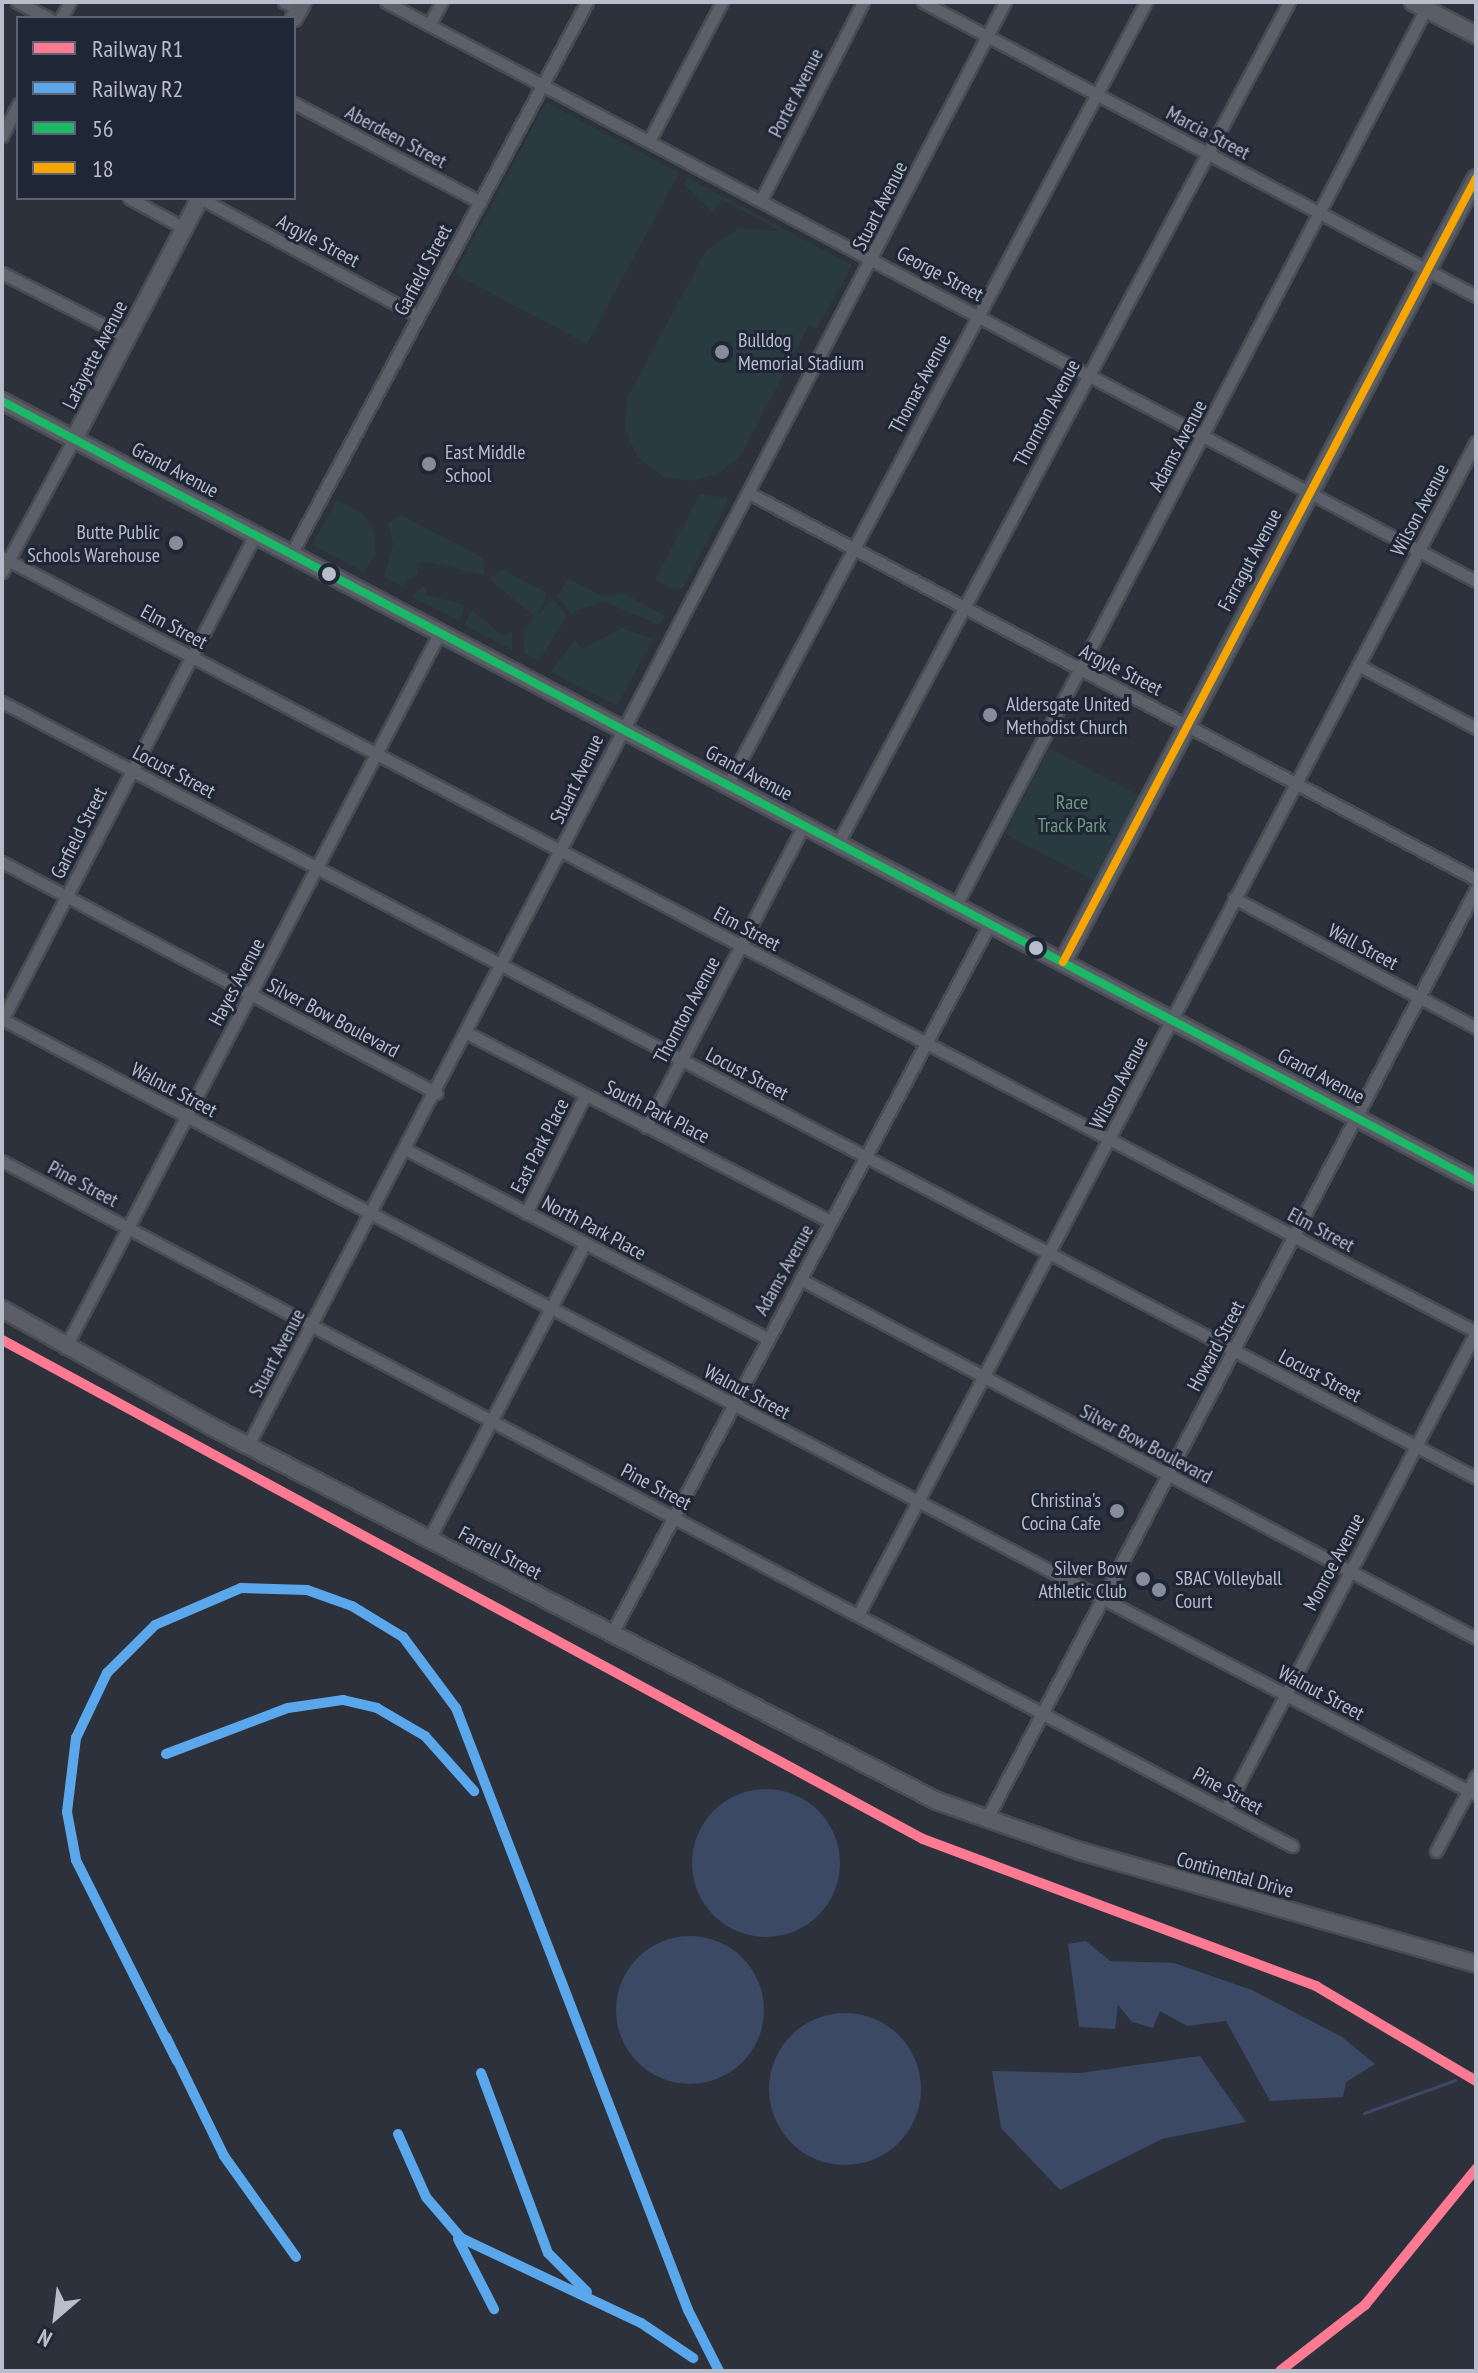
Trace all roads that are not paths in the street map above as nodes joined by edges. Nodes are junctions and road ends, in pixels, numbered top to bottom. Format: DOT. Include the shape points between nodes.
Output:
graph roads {
  1 [pos="17,2"];
  2 [pos="386,2"];
  3 [pos="442,2"];
  4 [pos="587,2"];
  5 [pos="722,2"];
  6 [pos="863,2"];
  7 [pos="923,2"];
  8 [pos="1005,2"];
  9 [pos="1146,2"];
  10 [pos="1289,2"];
  11 [pos="1423,4"];
  12 [pos="44,16"];
  13 [pos="429,25"];
  14 [pos="1476,35"];
  15 [pos="987,36"];
  16 [pos="542,85"];
  17 [pos="1096,94"];
  18 [pos="296,104"];
  19 [pos="16,108"];
  20 [pos="3,132"];
  21 [pos="649,141"];
  22 [pos="1206,152"];
  23 [pos="1476,178"];
  24 [pos="133,200"];
  25 [pos="199,200"];
  26 [pos="204,200"];
  27 [pos="761,200"];
  28 [pos="480,202"];
  29 [pos="1322,214"];
  30 [pos="184,228"];
  31 [pos="873,259"];
  32 [pos="1427,270"];
  33 [pos="2,273"];
  34 [pos="1476,296"];
  35 [pos="978,314"];
  36 [pos="418,316"];
  37 [pos="127,337"];
  38 [pos="1089,374"];
  39 [pos="2,401"];
  40 [pos="1204,435"];
  41 [pos="74,439"];
  42 [pos="1476,442"];
  43 [pos="1309,492"];
  44 [pos="749,493"];
  45 [pos="255,535"];
  46 [pos="853,549"];
  47 [pos="1419,550"];
  48 [pos="291,554"];
  49 [pos="5,558"];
  50 [pos="2,572"];
  51 [pos="1476,581"];
  52 [pos="963,608"];
  53 [pos="440,632"];
  54 [pos="191,656"];
  55 [pos="1358,665"];
  56 [pos="1080,669"];
  57 [pos="2,702"];
  58 [pos="1186,724"];
  59 [pos="1476,728"];
  60 [pos="622,729"];
  61 [pos="376,754"];
  62 [pos="132,770"];
  63 [pos="1297,783"];
  64 [pos="728,784"];
  65 [pos="804,825"];
  66 [pos="838,843"];
  67 [pos="562,851"];
  68 [pos="2,862"];
  69 [pos="317,868"];
  70 [pos="1476,879"];
  71 [pos="1476,889"];
  72 [pos="66,896"];
  73 [pos="1234,898"];
  74 [pos="956,905"];
  75 [pos="990,923"];
  76 [pos="741,946"];
  77 [pos="1063,962"];
  78 [pos="502,966"];
  79 [pos="250,994"];
  80 [pos="1419,997"];
  81 [pos="2,1020"];
  82 [pos="1173,1020"];
  83 [pos="1476,1028"];
  84 [pos="467,1033"];
  85 [pos="926,1044"];
  86 [pos="681,1060"];
  87 [pos="436,1093"];
  88 [pos="585,1095"];
  89 [pos="186,1117"];
  90 [pos="1356,1118"];
  91 [pos="646,1127"];
  92 [pos="1109,1140"];
  93 [pos="405,1149"];
  94 [pos="867,1157"];
  95 [pos="2,1161"];
  96 [pos="1476,1181"];
  97 [pos="526,1213"];
  98 [pos="371,1214"];
  99 [pos="831,1222"];
  100 [pos="128,1228"];
  101 [pos="1294,1237"];
  102 [pos="585,1243"];
  103 [pos="1050,1253"];
  104 [pos="800,1279"];
  105 [pos="2,1309"];
  106 [pos="550,1309"];
  107 [pos="311,1326"];
  108 [pos="1476,1332"];
  109 [pos="767,1338"];
  110 [pos="65,1348"];
  111 [pos="1234,1351"];
  112 [pos="984,1379"];
  113 [pos="732,1405"];
  114 [pos="492,1420"];
  115 [pos="248,1445"];
  116 [pos="1416,1446"];
  117 [pos="1169,1476"];
  118 [pos="1476,1478"];
  119 [pos="918,1502"];
  120 [pos="673,1517"];
  121 [pos="429,1539"];
  122 [pos="1350,1571"];
  123 [pos="1103,1601"];
  124 [pos="859,1613"];
  125 [pos="611,1635"];
  126 [pos="1476,1638"];
  127 [pos="1284,1694"];
  128 [pos="1042,1709"];
  129 [pos="1476,1776"];
  130 [pos="1472,1793"];
  131 [pos="1225,1810"];
  132 [pos="986,1820"];
  133 [pos="1292,1846"];
  134 [pos="1436,1851"];
  135 [pos="1476,1964"];
  1 -- 12 [label="street"];
  2 -- 13 [label="street, George Street"];
  3 -- 13 [label="street"];
  4 -- 16 [label="street, Garfield Street"];
  5 -- 21 [label="street"];
  6 -- 27 [label="street, Porter Avenue"];
  7 -- 15 [label="street, Marcia Street"];
  8 -- 15 [label="street, Stuart Avenue"];
  9 -- 17 [label="street, Thomas Avenue"];
  10 -- 22 [label="street, Thornton Avenue"];
  11 -- 14 [label="main road"];
  11 -- 29 [label="street, Adams Avenue"];
  13 -- 16 [label="street, George Street"];
  15 -- 17 [label="street, Marcia Street"];
  15 -- 31 [label="street, Stuart Avenue"];
  16 -- 21 [label="street, George Street"];
  16 -- 28 [label="street, Garfield Street"];
  17 -- 22 [label="street, Marcia Street"];
  17 -- 35 [label="street, Thomas Avenue"];
  18 -- 28 [label="street, Aberdeen Street"];
  19 -- 20 [label="street"];
  21 -- 27 [label="street, George Street"];
  22 -- 29 [label="street, Marcia Street"];
  22 -- 38 [label="street, Thornton Avenue"];
  23 -- 32 [label="main road, Farragut Avenue"];
  24 -- 30 [label="street"];
  25 -- 30 [label="main road, Lafayette Avenue"];
  26 -- 36 [label="street, Argyle Street"];
  27 -- 31 [label="street, George Street"];
  28 -- 36 [label="street, Garfield Street"];
  29 -- 32 [label="street, Marcia Street"];
  29 -- 40 [label="street, Adams Avenue"];
  30 -- 37 [label="main road, Lafayette Avenue"];
  31 -- 35 [label="street, George Street"];
  31 -- 44 [label="street, Stuart Avenue"];
  32 -- 34 [label="street, Marcia Street"];
  32 -- 43 [label="main road, Farragut Avenue"];
  33 -- 37 [label="street"];
  35 -- 38 [label="street, George Street"];
  35 -- 46 [label="street, Thomas Avenue"];
  36 -- 48 [label="street, Garfield Street"];
  37 -- 41 [label="main road, Lafayette Avenue"];
  38 -- 40 [label="street, George Street"];
  38 -- 52 [label="street, Thornton Avenue"];
  39 -- 41 [label="main road, Grand Avenue"];
  40 -- 43 [label="street, George Street"];
  40 -- 56 [label="street, Adams Avenue"];
  41 -- 45 [label="main road, Grand Avenue"];
  41 -- 49 [label="street, Lafayette Avenue"];
  42 -- 47 [label="street, Wilson Avenue"];
  43 -- 47 [label="street, George Street"];
  43 -- 58 [label="main road, Farragut Avenue"];
  44 -- 46 [label="street, Argyle Street"];
  44 -- 60 [label="street, Stuart Avenue"];
  45 -- 48 [label="main road, Grand Avenue"];
  45 -- 54 [label="street, Garfield Street"];
  46 -- 52 [label="street, Argyle Street"];
  46 -- 64 [label="street, Thomas Avenue"];
  47 -- 51 [label="street, George Street"];
  47 -- 55 [label="street, Wilson Avenue"];
  48 -- 53 [label="main road, Grand Avenue"];
  49 -- 50 [label="street, Lafayette Avenue"];
  49 -- 54 [label="street, Elm Street"];
  52 -- 56 [label="street, Argyle Street"];
  52 -- 66 [label="street, Thornton Avenue"];
  53 -- 60 [label="main road, Grand Avenue"];
  53 -- 61 [label="street, Hayes Avenue"];
  54 -- 61 [label="street, Elm Street"];
  54 -- 62 [label="street, Garfield Street"];
  55 -- 59 [label="street"];
  55 -- 63 [label="street, Wilson Avenue"];
  56 -- 58 [label="street, Argyle Street"];
  56 -- 74 [label="street, Adams Avenue"];
  57 -- 62 [label="street, Locust Street"];
  58 -- 63 [label="street, Argyle Street"];
  58 -- 77 [label="main road, Farragut Avenue"];
  60 -- 64 [label="main road, Grand Avenue"];
  60 -- 67 [label="street, Stuart Avenue"];
  61 -- 67 [label="street, Elm Street"];
  61 -- 69 [label="street, Hayes Avenue"];
  62 -- 69 [label="street, Locust Street"];
  62 -- 72 [label="street, Garfield Street"];
  63 -- 70 [label="street, Argyle Street"];
  63 -- 73 [label="street, Wilson Avenue"];
  64 -- 65 [label="main road, Grand Avenue"];
  65 -- 66 [label="main road, Grand Avenue"];
  65 -- 76 [label="street, Thornton Avenue"];
  66 -- 74 [label="main road, Grand Avenue"];
  67 -- 76 [label="street, Elm Street"];
  67 -- 78 [label="street, Stuart Avenue"];
  68 -- 72 [label="street, Silver Bow Boulevard"];
  69 -- 78 [label="street, Locust Street"];
  69 -- 79 [label="street, Hayes Avenue"];
  71 -- 80 [label="street, Howard Street"];
  72 -- 79 [label="street, Silver Bow Boulevard"];
  72 -- 81 [label="street, Garfield Street"];
  73 -- 80 [label="street, Wall Street"];
  73 -- 82 [label="street, Wilson Avenue"];
  74 -- 75 [label="main road, Grand Avenue"];
  75 -- 77 [label="main road, Grand Avenue"];
  75 -- 85 [label="street, Adams Avenue"];
  76 -- 85 [label="street, Elm Street"];
  76 -- 86 [label="street, Thornton Avenue"];
  77 -- 82 [label="main road, Grand Avenue"];
  78 -- 84 [label="street, Stuart Avenue"];
  78 -- 86 [label="street, Locust Street"];
  79 -- 87 [label="street, Silver Bow Boulevard"];
  79 -- 89 [label="street, Hayes Avenue"];
  80 -- 83 [label="street, Wall Street"];
  80 -- 90 [label="street, Howard Street"];
  81 -- 89 [label="street, Walnut Street"];
  82 -- 90 [label="main road, Grand Avenue"];
  82 -- 92 [label="street, Wilson Avenue"];
  84 -- 87 [label="street, Stuart Avenue"];
  84 -- 88 [label="street, South Park Place"];
  85 -- 92 [label="street, Elm Street"];
  85 -- 94 [label="street, Adams Avenue"];
  86 -- 91 [label="street, Thornton Avenue"];
  86 -- 94 [label="street, Locust Street"];
  87 -- 93 [label="street, Stuart Avenue"];
  88 -- 91 [label="street, South Park Place"];
  88 -- 97 [label="street, East Park Place"];
  89 -- 98 [label="street, Walnut Street"];
  89 -- 100 [label="street, Hayes Avenue"];
  90 -- 96 [label="main road, Grand Avenue"];
  90 -- 101 [label="street, Howard Street"];
  91 -- 99 [label="street, South Park Place"];
  92 -- 101 [label="street, Elm Street"];
  92 -- 103 [label="street, Wilson Avenue"];
  93 -- 97 [label="street, North Park Place"];
  93 -- 98 [label="street, Stuart Avenue"];
  94 -- 99 [label="street, Adams Avenue"];
  94 -- 103 [label="street, Locust Street"];
  95 -- 100 [label="street, Pine Street"];
  97 -- 102 [label="street, North Park Place"];
  98 -- 106 [label="street, Walnut Street"];
  98 -- 107 [label="street, Stuart Avenue"];
  99 -- 104 [label="street, Adams Avenue"];
  100 -- 107 [label="street, Pine Street"];
  100 -- 110 [label="street, Hayes Avenue"];
  101 -- 108 [label="street, Elm Street"];
  101 -- 111 [label="street, Howard Street"];
  102 -- 106 [label="street"];
  102 -- 109 [label="street, North Park Place"];
  103 -- 111 [label="street, Locust Street"];
  103 -- 112 [label="street, Wilson Avenue"];
  104 -- 109 [label="street, Adams Avenue"];
  104 -- 112 [label="street, Silver Bow Boulevard"];
  105 -- 110 [label="main road, Farrell Street"];
  106 -- 113 [label="street, Walnut Street"];
  106 -- 114 [label="street"];
  107 -- 114 [label="street, Pine Street"];
  107 -- 115 [label="street, Stuart Avenue"];
  108 -- 116 [label="street, Monroe Avenue"];
  109 -- 113 [label="street, Adams Avenue"];
  110 -- 115 [label="main road, Farrell Street"];
  111 -- 116 [label="street, Locust Street"];
  111 -- 117 [label="street, Howard Street"];
  112 -- 117 [label="street, Silver Bow Boulevard"];
  112 -- 119 [label="street, Wilson Avenue"];
  113 -- 119 [label="street, Walnut Street"];
  113 -- 120 [label="street, Adams Avenue"];
  114 -- 120 [label="street, Pine Street"];
  114 -- 121 [label="street"];
  115 -- 121 [label="main road, Farrell Street"];
  116 -- 118 [label="street, Locust Street"];
  116 -- 122 [label="street, Monroe Avenue"];
  117 -- 122 [label="street, Silver Bow Boulevard"];
  117 -- 123 [label="street, Howard Street"];
  119 -- 123 [label="street, Walnut Street"];
  119 -- 124 [label="street, Wilson Avenue"];
  120 -- 124 [label="street, Pine Street"];
  120 -- 125 [label="street, Adams Avenue"];
  121 -- 125 [label="main road, Farrell Street"];
  122 -- 126 [label="street, Silver Bow Boulevard"];
  122 -- 127 [label="street, Monroe Avenue"];
  123 -- 127 [label="street, Walnut Street"];
  123 -- 128 [label="street, Howard Street"];
  124 -- 128 [label="street, Pine Street"];
  125 -- 132 [label="main road, Farrell Street" via="852,1761"];
  127 -- 130 [label="street, Walnut Street"];
  127 -- 131 [label="street, Monroe Avenue"];
  128 -- 131 [label="street, Pine Street"];
  128 -- 132 [label="street, Howard Street"];
  129 -- 130 [label="street"];
  130 -- 134 [label="street"];
  131 -- 133 [label="street, Pine Street"];
  132 -- 135 [label="main road, Continental Drive"];
}
